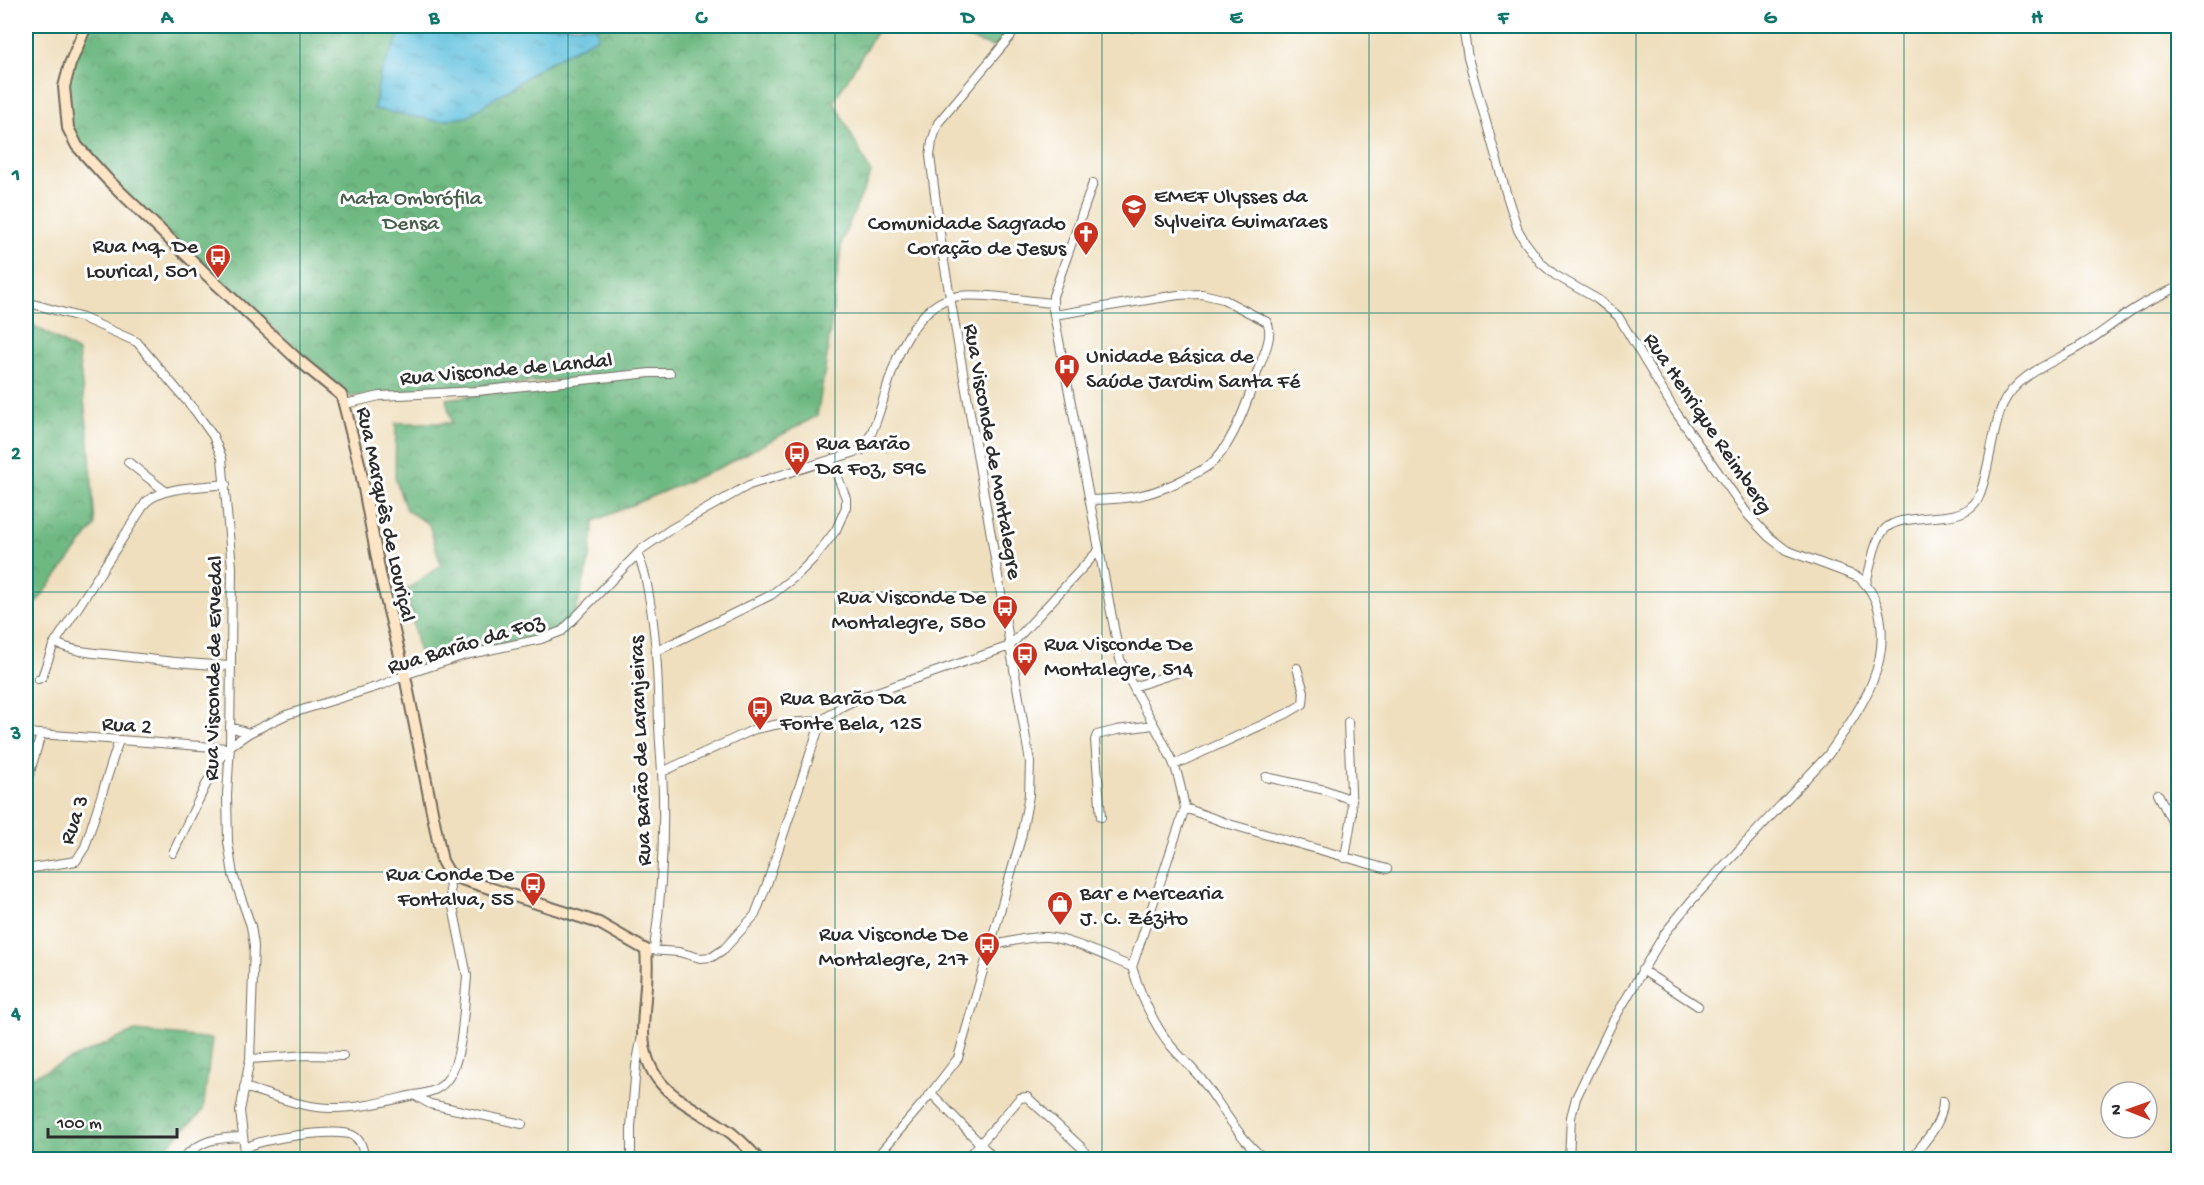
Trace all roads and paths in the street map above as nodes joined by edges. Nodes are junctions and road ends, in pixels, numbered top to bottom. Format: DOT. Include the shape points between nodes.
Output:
graph roads {
  1 [pos="86,26"];
  2 [pos="1019,26"];
  3 [pos="1115,26"];
  4 [pos="1143,26"];
  5 [pos="1463,26"];
  6 [pos="1093,183"];
  7 [pos="2178,287"];
  8 [pos="951,298"];
  9 [pos="26,302"];
  10 [pos="1052,303"];
  11 [pos="1054,315"];
  12 [pos="670,373"];
  13 [pos="345,404"];
  14 [pos="831,460"];
  15 [pos="128,462"];
  16 [pos="226,484"];
  17 [pos="165,491"];
  18 [pos="1091,500"];
  19 [pos="1098,551"];
  20 [pos="637,554"];
  21 [pos="1866,584"];
  22 [pos="56,643"];
  23 [pos="1010,646"];
  24 [pos="657,651"];
  25 [pos="230,666"];
  26 [pos="1297,668"];
  27 [pos="1188,669"];
  28 [pos="405,676"];
  29 [pos="38,679"];
  30 [pos="1132,687"];
  31 [pos="821,721"];
  32 [pos="1348,722"];
  33 [pos="1154,725"];
  34 [pos="230,727"];
  35 [pos="26,733"];
  36 [pos="249,733"];
  37 [pos="41,734"];
  38 [pos="118,740"];
  39 [pos="228,746"];
  40 [pos="1174,765"];
  41 [pos="662,772"];
  42 [pos="1266,777"];
  43 [pos="26,786"];
  44 [pos="2158,794"];
  45 [pos="1352,800"];
  46 [pos="1185,808"];
  47 [pos="1101,817"];
  48 [pos="2178,833"];
  49 [pos="173,853"];
  50 [pos="1344,858"];
  51 [pos="26,869"];
  52 [pos="1387,869"];
  53 [pos="449,873"];
  54 [pos="991,946"];
  55 [pos="650,950"];
  56 [pos="1132,968"];
  57 [pos="1642,970"];
  58 [pos="1698,1006"];
  59 [pos="643,1034"];
  60 [pos="343,1056"];
  61 [pos="250,1059"];
  62 [pos="244,1087"];
  63 [pos="931,1093"];
  64 [pos="414,1095"];
  65 [pos="1943,1101"];
  66 [pos="522,1124"];
  67 [pos="243,1137"];
  68 [pos="980,1143"];
  69 [pos="245,1149"];
  70 [pos="181,1160"];
  71 [pos="246,1160"];
  72 [pos="365,1160"];
  73 [pos="631,1160"];
  74 [pos="759,1160"];
  75 [pos="874,1160"];
  76 [pos="966,1160"];
  77 [pos="996,1160"];
  78 [pos="1088,1160"];
  79 [pos="1266,1160"];
  80 [pos="1569,1160"];
  81 [pos="1910,1160"];
  1 -- 13 [label="main road, Rua Marquês de Louriçal" via="64,87 68,128 77,146 207,275 341,395"];
  2 -- 8 [label="street, Rua Visconde de Montalegre" via="934,132 931,168"];
  3 -- 4 [label="street"];
  5 -- 21 [label="street, Rua Henrique Reimberg" via="1470,66 1512,216 1529,247 1555,275 1618,316 1676,411 1749,516 1768,536 1786,550 1835,567"];
  6 -- 10 [label="street"];
  7 -- 21 [label="street" via="2135,308 2012,389 1997,420 1976,503 1953,515 1899,520 1883,528"];
  8 -- 10 [label="street"];
  8 -- 14 [label="street, Rua Barão da Foz" via="928,313 906,337 862,450"];
  8 -- 23 [label="street, Rua Visconde de Montalegre"];
  9 -- 16 [label="street, Rua Visconde de Ervedal" via="83,318 131,338 144,348 213,436"];
  10 -- 11 [label="street"];
  11 -- 18 [label="street"];
  11 -- 18 [label="street" via="1202,294 1237,305 1270,327 1244,410 1214,461 1150,494"];
  12 -- 13 [label="street, Rua Visconde de Landal" via="380,396"];
  13 -- 28 [label="main road, Rua Marquês de Louriçal"];
  14 -- 20 [label="street, Rua Barão da Foz" via="748,484 671,529"];
  14 -- 24 [label="street" via="846,502 844,515 815,557 785,585"];
  15 -- 17 [label="street"];
  16 -- 17 [label="street"];
  16 -- 25 [label="street, Rua Visconde de Ervedal" via="232,567"];
  17 -- 22 [label="street" via="146,501"];
  18 -- 19 [label="street"];
  19 -- 23 [label="street"];
  19 -- 30 [label="street" via="1120,659"];
  20 -- 24 [label="street, Rua Barão de Laranjeiras" via="646,581"];
  20 -- 28 [label="street, Rua Barão da Foz" via="562,631"];
  21 -- 57 [label="street" via="1881,622 1881,649 1873,681 1849,724 1828,755 1675,921"];
  22 -- 25 [label="street" via="164,662"];
  22 -- 29 [label="street"];
  23 -- 31 [label="street" via="862,697"];
  23 -- 54 [label="street, Rua Visconde de Montalegre" via="1031,781 1021,838"];
  24 -- 41 [label="street, Rua Barão de Laranjeiras"];
  25 -- 34 [label="street, Rua Visconde de Ervedal"];
  26 -- 40 [label="street" via="1304,704"];
  27 -- 30 [label="street"];
  28 -- 36 [label="street, Rua Barão da Foz" via="286,715"];
  28 -- 53 [label="main road, Rua Marquês de Louriçal" via="432,820 442,861"];
  30 -- 33 [label="street"];
  31 -- 41 [label="street" via="755,729"];
  31 -- 55 [label="street" via="754,915 712,957"];
  32 -- 45 [label="street"];
  33 -- 40 [label="street"];
  33 -- 47 [label="street" via="1097,735"];
  34 -- 36 [label="street"];
  34 -- 39 [label="street, Rua Visconde de Ervedal"];
  35 -- 37 [label="street, Rua 2"];
  36 -- 39 [label="street, Rua Barão da Foz"];
  37 -- 38 [label="street, Rua 2"];
  37 -- 43 [label="street"];
  38 -- 39 [label="street, Rua 2"];
  38 -- 51 [label="street, Rua 3" via="79,858"];
  39 -- 49 [label="street, Rua Barão da Foz" via="206,780"];
  39 -- 61 [label="street, Rua Visconde de Ervedal" via="228,849 254,946"];
  40 -- 46 [label="street"];
  41 -- 55 [label="street, Rua Barão de Laranjeiras" via="660,902"];
  42 -- 45 [label="street"];
  44 -- 48 [label="street"];
  45 -- 50 [label="street"];
  46 -- 50 [label="street"];
  46 -- 56 [label="street"];
  50 -- 52 [label="street"];
  53 -- 55 [label="main road" via="598,923"];
  53 -- 64 [label="street" via="466,976 458,1053 443,1084 428,1093"];
  54 -- 56 [label="street" via="1048,937"];
  54 -- 63 [label="street, Rua Visconde de Montalegre" via="958,1058"];
  55 -- 59 [label="main road, Rua Barão de Laranjeiras"];
  56 -- 79 [label="street" via="1152,1019 1204,1082 1231,1124"];
  57 -- 58 [label="street"];
  57 -- 80 [label="street" via="1575,1098"];
  59 -- 73 [label="street, Rua Barão de Laranjeiras" via="636,1066"];
  59 -- 74 [label="main road" via="650,1065 660,1083 743,1142"];
  60 -- 61 [label="street"];
  61 -- 62 [label="street, Rua Visconde de Ervedal"];
  62 -- 64 [label="street" via="328,1108"];
  62 -- 67 [label="street, Rua Visconde de Ervedal" via="240,1111"];
  63 -- 68 [label="street"];
  63 -- 75 [label="street, Rua Visconde de Montalegre"];
  64 -- 66 [label="street" via="430,1104"];
  65 -- 81 [label="street" via="1939,1120"];
  67 -- 69 [label="street, Rua Visconde de Ervedal"];
  67 -- 70 [label="street" via="208,1140"];
  68 -- 76 [label="street"];
  68 -- 77 [label="street"];
  68 -- 78 [label="street" via="1020,1098 1027,1097 1083,1149"];
  69 -- 71 [label="street, Rua Visconde de Ervedal"];
  69 -- 72 [label="street" via="252,1143 283,1137 342,1132 359,1140"];
}
